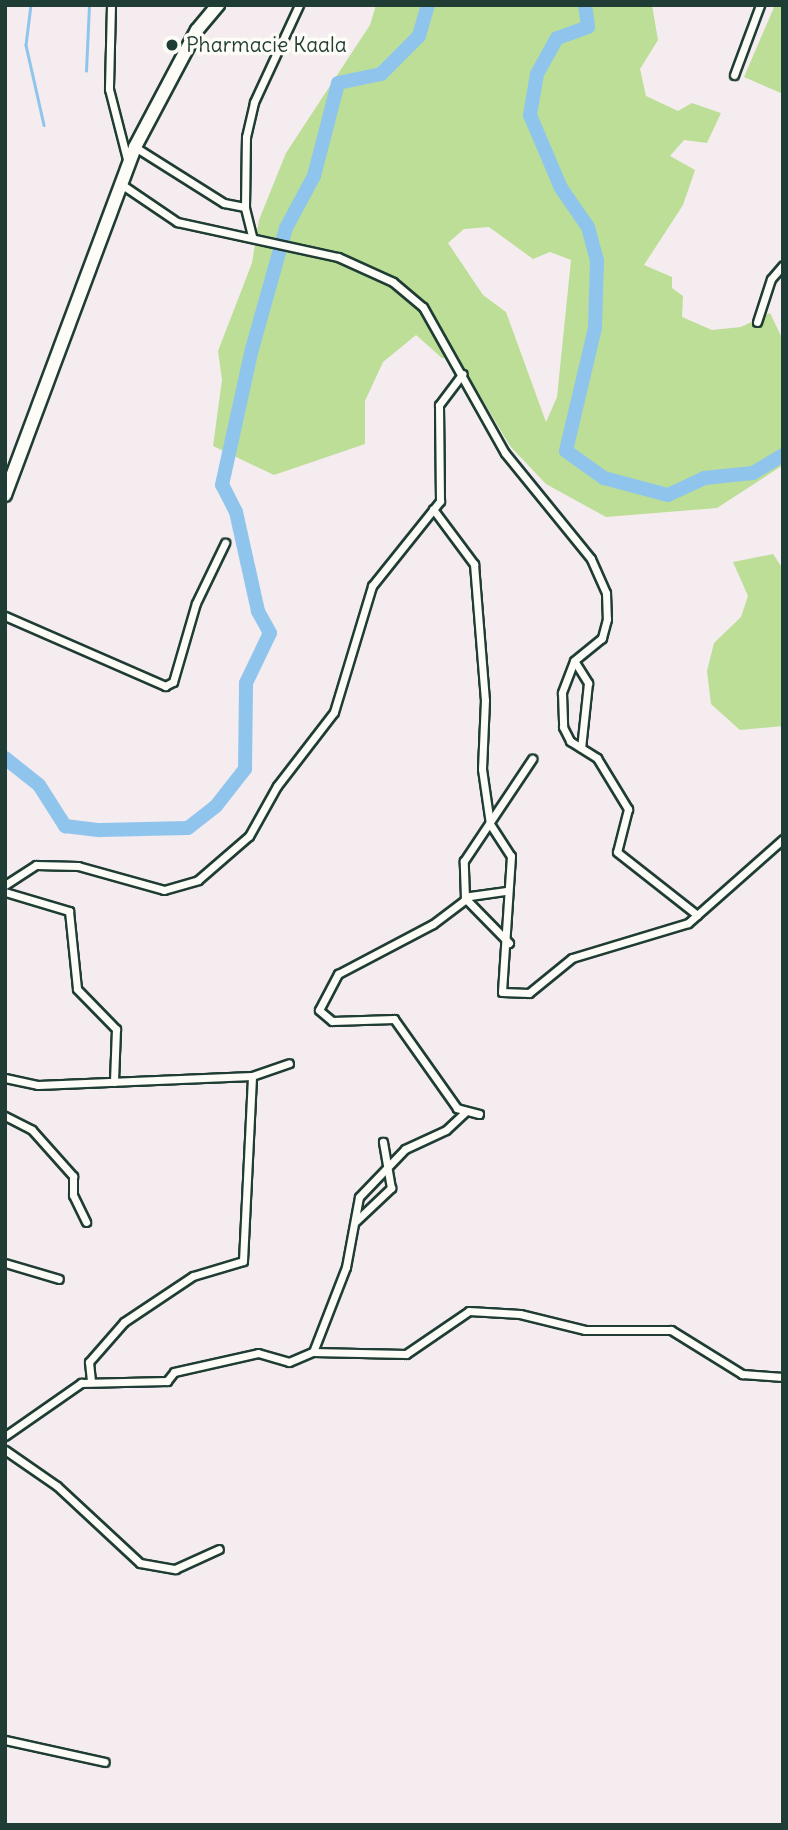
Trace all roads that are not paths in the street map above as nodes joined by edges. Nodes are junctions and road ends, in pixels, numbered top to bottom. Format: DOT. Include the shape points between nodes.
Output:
graph roads {
  1 [pos="111,5"];
  2 [pos="218,5"];
  3 [pos="299,5"];
  4 [pos="760,5"];
  5 [pos="734,75"];
  6 [pos="135,147"];
  7 [pos="128,164"];
  8 [pos="120,184"];
  9 [pos="245,207"];
  10 [pos="252,236"];
  11 [pos="783,265"];
  12 [pos="757,322"];
  13 [pos="462,374"];
  14 [pos="5,495"];
  15 [pos="433,509"];
  16 [pos="225,543"];
  17 [pos="5,616"];
  18 [pos="574,661"];
  19 [pos="581,748"];
  20 [pos="532,759"];
  21 [pos="490,824"];
  22 [pos="783,839"];
  23 [pos="5,885"];
  24 [pos="505,891"];
  25 [pos="5,892"];
  26 [pos="465,898"];
  27 [pos="697,915"];
  28 [pos="509,943"];
  29 [pos="289,1063"];
  30 [pos="252,1076"];
  31 [pos="5,1078"];
  32 [pos="114,1082"];
  33 [pos="465,1112"];
  34 [pos="479,1114"];
  35 [pos="5,1116"];
  36 [pos="383,1142"];
  37 [pos="390,1162"];
  38 [pos="86,1222"];
  39 [pos="355,1223"];
  40 [pos="5,1263"];
  41 [pos="59,1279"];
  42 [pos="313,1352"];
  43 [pos="783,1377"];
  44 [pos="91,1381"];
  45 [pos="5,1436"];
  46 [pos="5,1450"];
  47 [pos="219,1549"];
  48 [pos="5,1740"];
  49 [pos="106,1762"];
  1 -- 7 [label="street" via="108,89"];
  2 -- 6 [label="highway" via="186,49"];
  3 -- 9 [label="street" via="254,102 246,136"];
  4 -- 5 [label="street"];
  6 -- 7 [label="highway"];
  6 -- 9 [label="street" via="223,203"];
  7 -- 8 [label="highway"];
  8 -- 10 [label="street" via="177,222"];
  8 -- 14 [label="highway"];
  9 -- 10 [label="street"];
  10 -- 13 [label="street" via="338,257 393,282 423,307"];
  11 -- 12 [label="street" via="771,279"];
  13 -- 15 [label="street" via="439,405 440,501"];
  13 -- 18 [label="street" via="505,453 591,559 606,593 602,638"];
  15 -- 21 [label="street" via="474,564"];
  15 -- 23 [label="street" via="372,586 334,712 277,786 249,836 198,880 164,890 78,866 36,865"];
  16 -- 17 [label="street" via="196,603 173,682 164,686"];
  18 -- 19 [label="street" via="588,683"];
  18 -- 19 [label="street" via="562,693 562,722"];
  19 -- 27 [label="street" via="597,758 628,809 617,852"];
  20 -- 21 [label="street"];
  21 -- 24 [label="street" via="511,856"];
  21 -- 26 [label="street" via="464,861"];
  22 -- 27 [label="street"];
  24 -- 26 [label="street"];
  24 -- 28 [label="street"];
  25 -- 32 [label="street" via="69,911 77,989 116,1029"];
  26 -- 28 [label="street"];
  26 -- 33 [label="street" via="433,924 338,974 319,1010 332,1021 394,1019"];
  27 -- 28 [label="street" via="572,958 529,993 508,995 499,986 508,972"];
  29 -- 30 [label="street"];
  30 -- 32 [label="street"];
  30 -- 44 [label="street" via="243,1261 193,1276 124,1322 89,1362"];
  31 -- 32 [label="street" via="38,1085"];
  33 -- 34 [label="street"];
  33 -- 37 [label="street"];
  35 -- 38 [label="street" via="32,1130 72,1176 73,1195"];
  36 -- 37 [label="street"];
  37 -- 39 [label="street" via="359,1197"];
  37 -- 39 [label="street" via="388,1195"];
  39 -- 42 [label="street" via="343,1277"];
  40 -- 41 [label="street"];
  42 -- 43 [label="street" via="406,1354 469,1311 520,1314 585,1329 671,1329 742,1374"];
  42 -- 44 [label="street" via="289,1362 258,1353 174,1372 167,1381"];
  44 -- 45 [label="street"];
  46 -- 47 [label="street" via="57,1486 140,1563 175,1569"];
  48 -- 49 [label="street"];
}
